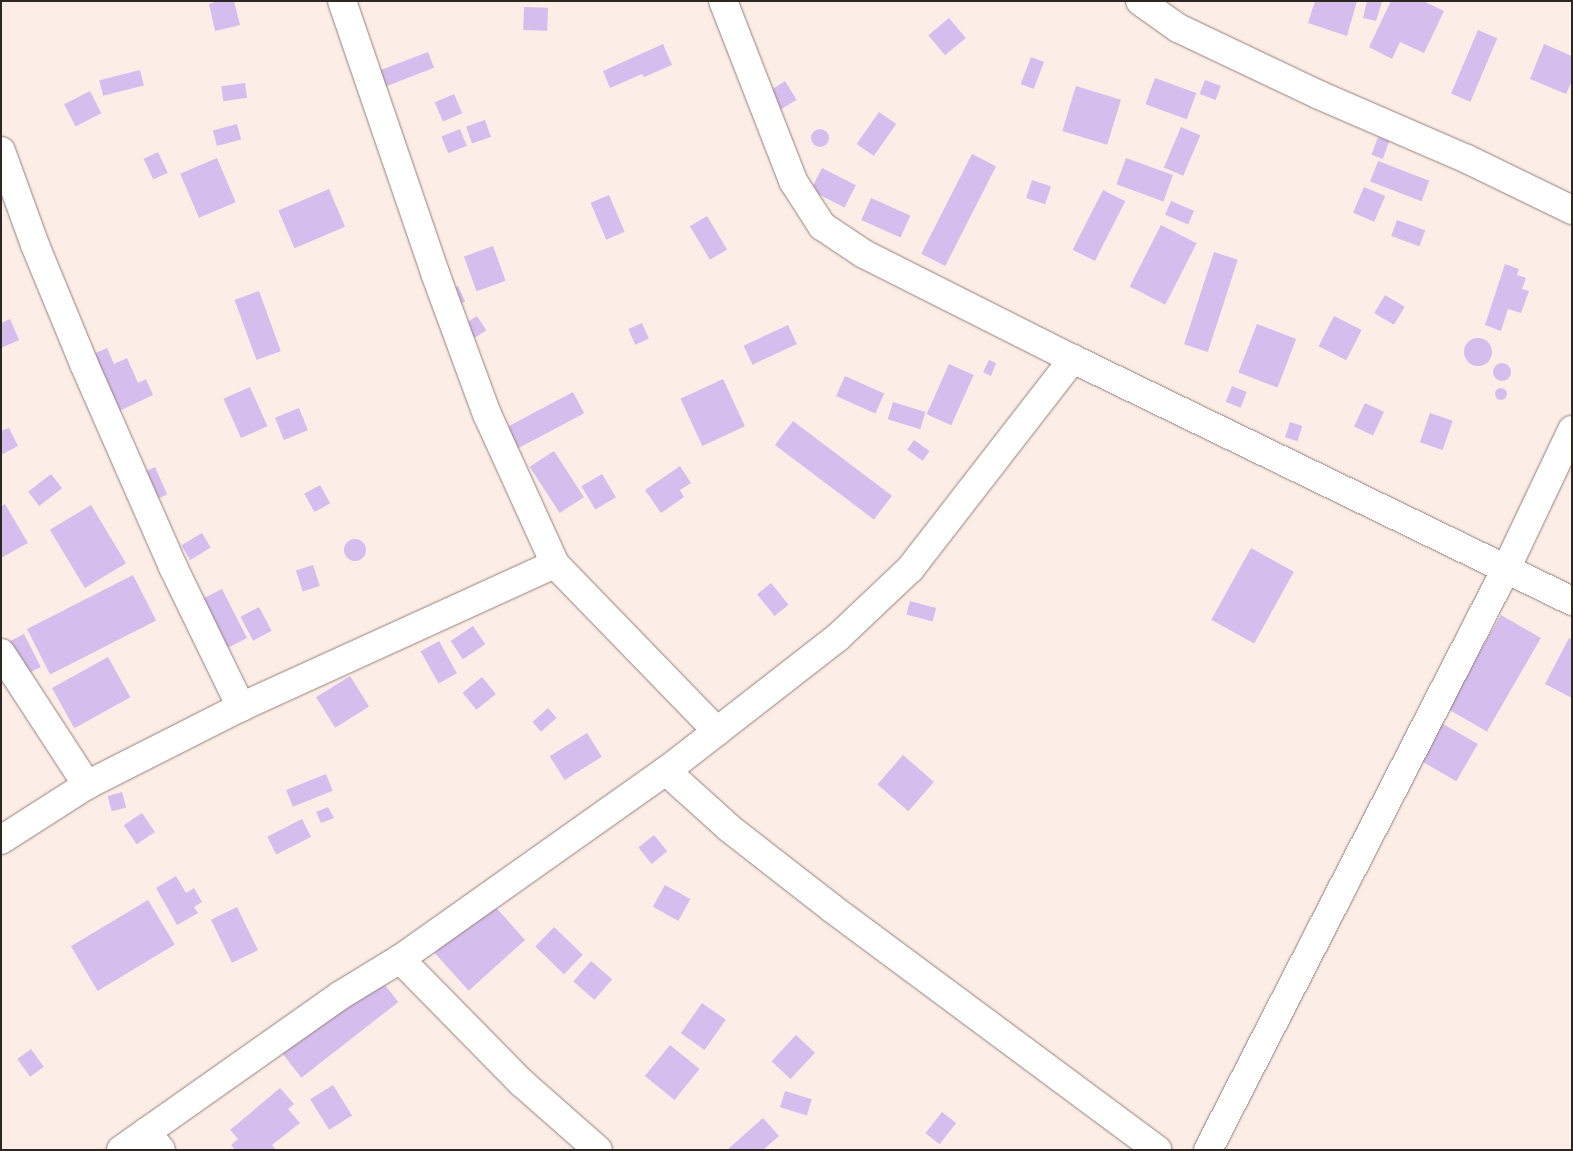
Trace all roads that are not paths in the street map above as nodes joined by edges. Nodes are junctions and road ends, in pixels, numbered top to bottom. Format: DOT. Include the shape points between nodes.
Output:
graph roads {
  1 [pos="342,1"];
  2 [pos="723,1"];
  3 [pos="1140,1"];
  4 [pos="1,151"];
  5 [pos="1572,210"];
  6 [pos="1073,359"];
  7 [pos="1572,430"];
  8 [pos="555,564"];
  9 [pos="1506,569"];
  10 [pos="1572,601"];
  11 [pos="1,653"];
  12 [pos="241,707"];
  13 [pos="717,731"];
  14 [pos="666,771"];
  15 [pos="87,785"];
  16 [pos="1,840"];
  17 [pos="400,959"];
  18 [pos="154,1141"];
  19 [pos="121,1150"];
  20 [pos="598,1150"];
  21 [pos="1157,1150"];
  22 [pos="1208,1150"];
  1 -- 8 [label="street" via="487,414"];
  2 -- 6 [label="street" via="793,181 822,226 864,254"];
  3 -- 5 [label="street" via="1178,28 1319,95 1468,159"];
  4 -- 12 [label="street" via="84,364 173,567"];
  6 -- 9 [label="street"];
  6 -- 13 [label="street" via="910,570 837,638"];
  7 -- 9 [label="street"];
  8 -- 12 [label="street"];
  8 -- 13 [label="street"];
  9 -- 10 [label="street"];
  9 -- 22 [label="street"];
  11 -- 15 [label="street"];
  12 -- 15 [label="street"];
  13 -- 14 [label="street"];
  14 -- 17 [label="street"];
  14 -- 21 [label="street" via="729,828 833,909"];
  15 -- 16 [label="street"];
  17 -- 18 [label="street" via="341,995"];
  17 -- 20 [label="street" via="522,1083"];
  18 -- 19 [label="street"];
}
